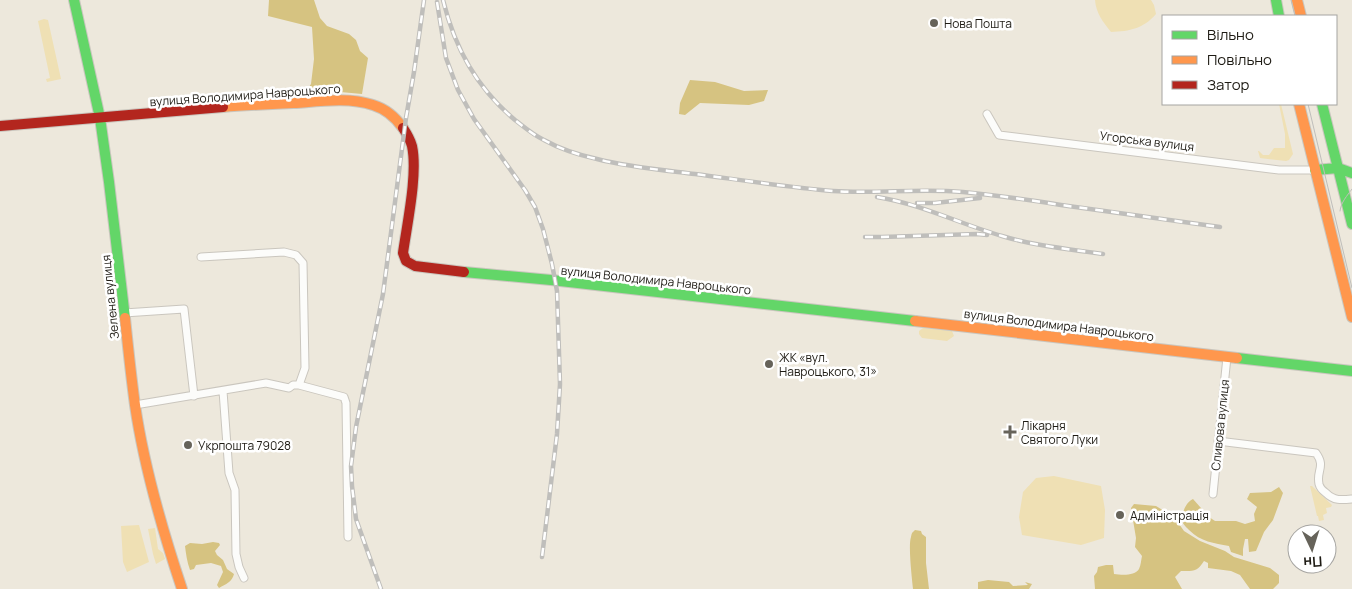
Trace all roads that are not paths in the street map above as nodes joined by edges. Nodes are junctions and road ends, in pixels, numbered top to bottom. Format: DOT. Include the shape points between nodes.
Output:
graph roads {
  1 [pos="74,0"];
  2 [pos="1298,2"];
  3 [pos="1301,15"];
  4 [pos="1299,105"];
  5 [pos="1322,105"];
  6 [pos="986,114"];
  7 [pos="100,118"];
  8 [pos="0,126"];
  9 [pos="1338,168"];
  10 [pos="1316,170"];
  11 [pos="1352,173"];
  12 [pos="1352,185"];
  13 [pos="1345,194"];
  14 [pos="1352,224"];
  15 [pos="201,256"];
  16 [pos="124,313"];
  17 [pos="1352,317"];
  18 [pos="1227,357"];
  19 [pos="1352,371"];
  20 [pos="300,385"];
  21 [pos="223,391"];
  22 [pos="194,396"];
  23 [pos="135,404"];
  24 [pos="1218,441"];
  25 [pos="1212,494"];
  26 [pos="1352,499"];
  27 [pos="348,537"];
  28 [pos="244,578"];
  29 [pos="182,589"];
  1 -- 7 [label="street, Зелена вулиця"];
  2 -- 3 [label="street"];
  4 -- 10 [label="street"];
  5 -- 9 [label="street"];
  6 -- 10 [label="street, Угорська вулиця" via="999,134 1279,170"];
  7 -- 8 [label="street, вулиця Володимира Навроцького"];
  7 -- 16 [label="street, Зелена вулиця"];
  7 -- 18 [label="street, вулиця Володимира Навроцького" via="269,104 352,101 389,111 412,142 414,156 403,253 406,261 415,266"];
  9 -- 10 [label="street"];
  9 -- 11 [label="street"];
  9 -- 13 [label="street"];
  10 -- 17 [label="street"];
  12 -- 13 [label="street"];
  13 -- 14 [label="street"];
  15 -- 20 [label="street" via="284,252 296,254 303,263 305,368"];
  16 -- 22 [label="street" via="184,309"];
  16 -- 23 [label="street, Зелена вулиця"];
  18 -- 19 [label="street, вулиця Володимира Навроцького"];
  18 -- 24 [label="street, Сливова вулиця"];
  20 -- 21 [label="street" via="289,388 266,383"];
  20 -- 27 [label="street" via="344,397 346,403"];
  21 -- 22 [label="street"];
  21 -- 28 [label="street" via="229,473 235,490 236,554"];
  22 -- 23 [label="street"];
  23 -- 29 [label="street, Зелена вулиця" via="160,518"];
  24 -- 25 [label="street, Сливова вулиця"];
  24 -- 26 [label="street" via="1316,453 1320,460 1319,483 1322,489 1334,499"];
}
